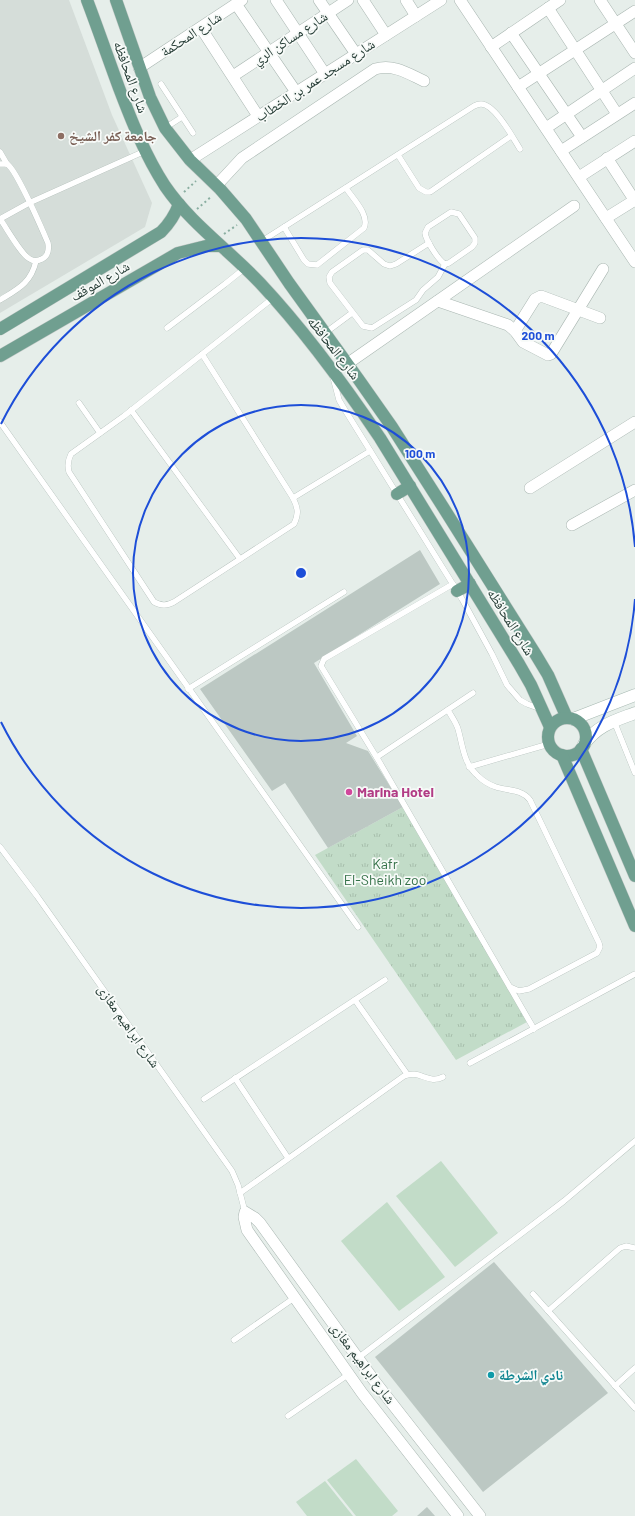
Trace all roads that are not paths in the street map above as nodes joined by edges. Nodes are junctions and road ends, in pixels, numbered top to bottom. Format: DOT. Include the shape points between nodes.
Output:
graph roads {
  1 [pos="87,0"];
  2 [pos="116,0"];
  3 [pos="276,0"];
  4 [pos="319,0"];
  5 [pos="348,0"];
  6 [pos="363,0"];
  7 [pos="406,0"];
  8 [pos="441,0"];
  9 [pos="460,0"];
  10 [pos="560,0"];
  11 [pos="600,0"];
  12 [pos="239,2"];
  13 [pos="548,8"];
  14 [pos="635,11"];
  15 [pos="328,13"];
  16 [pos="416,16"];
  17 [pos="615,24"];
  18 [pos="201,28"];
  19 [pos="298,33"];
  20 [pos="511,33"];
  21 [pos="386,35"];
  22 [pos="491,47"];
  23 [pos="575,50"];
  24 [pos="269,53"];
  25 [pos="635,53"];
  26 [pos="356,54"];
  27 [pos="139,68"];
  28 [pos="635,68"];
  29 [pos="538,73"];
  30 [pos="325,74"];
  31 [pos="233,76"];
  32 [pos="424,81"];
  33 [pos="161,84"];
  34 [pos="518,87"];
  35 [pos="602,91"];
  36 [pos="296,92"];
  37 [pos="635,102"];
  38 [pos="617,114"];
  39 [pos="566,115"];
  40 [pos="182,116"];
  41 [pos="258,116"];
  42 [pos="166,128"];
  43 [pos="546,128"];
  44 [pos="193,133"];
  45 [pos="511,136"];
  46 [pos="582,137"];
  47 [pos="635,141"];
  48 [pos="520,150"];
  49 [pos="145,151"];
  50 [pos="561,151"];
  51 [pos="0,152"];
  52 [pos="398,155"];
  53 [pos="608,158"];
  54 [pos="190,160"];
  55 [pos="0,164"];
  56 [pos="7,164"];
  57 [pos="578,177"];
  58 [pos="219,187"];
  59 [pos="346,188"];
  60 [pos="635,200"];
  61 [pos="178,202"];
  62 [pos="29,203"];
  63 [pos="574,206"];
  64 [pos="606,218"];
  65 [pos="0,219"];
  66 [pos="284,227"];
  67 [pos="262,241"];
  68 [pos="217,243"];
  69 [pos="429,243"];
  70 [pos="634,259"];
  71 [pos="36,261"];
  72 [pos="445,264"];
  73 [pos="245,268"];
  74 [pos="603,269"];
  75 [pos="296,293"];
  76 [pos="274,298"];
  77 [pos="0,300"];
  78 [pos="438,301"];
  79 [pos="282,307"];
  80 [pos="578,310"];
  81 [pos="352,312"];
  82 [pos="600,318"];
  83 [pos="166,328"];
  84 [pos="0,329"];
  85 [pos="515,331"];
  86 [pos="325,333"];
  87 [pos="202,354"];
  88 [pos="0,356"];
  89 [pos="347,364"];
  90 [pos="331,367"];
  91 [pos="79,403"];
  92 [pos="131,410"];
  93 [pos="0,422"];
  94 [pos="635,422"];
  95 [pos="100,433"];
  96 [pos="370,451"];
  97 [pos="410,486"];
  98 [pos="530,488"];
  99 [pos="635,490"];
  100 [pos="397,494"];
  101 [pos="293,498"];
  102 [pos="572,526"];
  103 [pos="240,559"];
  104 [pos="470,584"];
  105 [pos="455,588"];
  106 [pos="344,592"];
  107 [pos="188,688"];
  108 [pos="474,693"];
  109 [pos="635,695"];
  110 [pos="448,710"];
  111 [pos="543,710"];
  112 [pos="635,713"];
  113 [pos="570,718"];
  114 [pos="614,721"];
  115 [pos="550,727"];
  116 [pos="549,744"];
  117 [pos="583,747"];
  118 [pos="562,756"];
  119 [pos="377,757"];
  120 [pos="469,766"];
  121 [pos="635,773"];
  122 [pos="0,847"];
  123 [pos="635,876"];
  124 [pos="635,926"];
  125 [pos="358,927"];
  126 [pos="635,974"];
  127 [pos="385,980"];
  128 [pos="509,986"];
  129 [pos="355,1000"];
  130 [pos="534,1029"];
  131 [pos="470,1063"];
  132 [pos="408,1074"];
  133 [pos="443,1077"];
  134 [pos="236,1078"];
  135 [pos="204,1099"];
  136 [pos="635,1140"];
  137 [pos="288,1158"];
  138 [pos="240,1193"];
  139 [pos="245,1212"];
  140 [pos="635,1248"];
  141 [pos="304,1284"];
  142 [pos="533,1294"];
  143 [pos="293,1296"];
  144 [pos="548,1311"];
  145 [pos="234,1340"];
  146 [pos="358,1358"];
  147 [pos="635,1368"];
  148 [pos="348,1374"];
  149 [pos="615,1386"];
  150 [pos="635,1408"];
  151 [pos="288,1416"];
  152 [pos="427,1446"];
  153 [pos="413,1457"];
  154 [pos="458,1516"];
  155 [pos="480,1516"];
  1 -- 49 [label="main road, شارع المحافظه"];
  2 -- 27 [label="main road, شارع المحافظه"];
  3 -- 19 [label="street"];
  4 -- 15 [label="street"];
  5 -- 15 [label="street, شارع مساكن الري"];
  6 -- 21 [label="street"];
  7 -- 16 [label="street"];
  8 -- 16 [label="street, شارع مسجد عمر بن الخطاب"];
  9 -- 22 [label="street"];
  10 -- 13 [label="street"];
  11 -- 17 [label="street"];
  12 -- 18 [label="street, شارع المحكمة"];
  12 -- 24 [label="street"];
  13 -- 20 [label="street"];
  13 -- 23 [label="street"];
  14 -- 17 [label="street"];
  15 -- 19 [label="street, شارع مساكن الري"];
  15 -- 26 [label="street"];
  16 -- 21 [label="street, شارع مسجد عمر بن الخطاب"];
  17 -- 23 [label="street"];
  17 -- 25 [label="street"];
  18 -- 27 [label="street, شارع المحكمة"];
  18 -- 31 [label="street"];
  19 -- 24 [label="street, شارع مساكن الري"];
  19 -- 30 [label="street"];
  20 -- 22 [label="street"];
  20 -- 29 [label="street"];
  21 -- 26 [label="street, شارع مسجد عمر بن الخطاب"];
  22 -- 34 [label="street"];
  23 -- 29 [label="street"];
  23 -- 35 [label="street"];
  24 -- 31 [label="street, شارع مساكن الري"];
  24 -- 36 [label="street"];
  26 -- 30 [label="street, شارع مسجد عمر بن الخطاب"];
  27 -- 42 [label="main road, شارع المحافظه"];
  28 -- 35 [label="street"];
  29 -- 34 [label="street"];
  29 -- 39 [label="street"];
  30 -- 36 [label="street, شارع مسجد عمر بن الخطاب"];
  31 -- 41 [label="street"];
  32 -- 58 [label="street" via="390,67 375,69 242,158"];
  33 -- 40 [label="lane"];
  34 -- 43 [label="street"];
  35 -- 38 [label="street"];
  35 -- 39 [label="street"];
  36 -- 41 [label="street, شارع مسجد عمر بن الخطاب"];
  37 -- 38 [label="street"];
  38 -- 46 [label="street"];
  39 -- 43 [label="street"];
  39 -- 46 [label="street"];
  40 -- 42 [label="lane"];
  40 -- 44 [label="lane"];
  41 -- 54 [label="street, شارع مسجد عمر بن الخطاب"];
  42 -- 54 [label="main road, شارع المحافظه"];
  43 -- 50 [label="street"];
  45 -- 48 [label="lane"];
  45 -- 52 [label="lane" via="494,111 480,104"];
  45 -- 52 [label="lane" via="430,192 420,188"];
  46 -- 50 [label="street"];
  47 -- 53 [label="street"];
  49 -- 61 [label="main road, شارع المحافظه"];
  49 -- 62 [label="lane"];
  50 -- 57 [label="street"];
  51 -- 56 [label="lane"];
  52 -- 59 [label="lane"];
  53 -- 57 [label="street"];
  53 -- 60 [label="street"];
  54 -- 58 [label="main road, شارع المحافظه"];
  55 -- 56 [label="lane"];
  56 -- 62 [label="lane" via="13,169"];
  57 -- 64 [label="street"];
  58 -- 67 [label="main road, شارع المحافظه"];
  59 -- 66 [label="lane"];
  59 -- 66 [label="lane" via="365,216 366,225 316,265 308,264 304,260"];
  60 -- 64 [label="street"];
  61 -- 68 [label="main road, شارع المحافظه"];
  61 -- 84 [label="main road, شارع الموقف" via="175,214 161,232"];
  62 -- 65 [label="lane"];
  62 -- 71 [label="lane" via="49,249 47,255"];
  63 -- 78 [label="street"];
  64 -- 70 [label="street"];
  65 -- 71 [label="lane" via="24,254"];
  66 -- 67 [label="lane"];
  67 -- 75 [label="main road, شارع المحافظه"];
  68 -- 73 [label="main road, شارع المحافظه"];
  68 -- 88 [label="main road, شارع الموقف" via="192,248 172,256"];
  69 -- 72 [label="lane"];
  69 -- 72 [label="lane" via="425,236 428,228 451,212 459,214 476,243"];
  69 -- 81 [label="lane" via="390,266 368,250 363,250 332,272 329,277 331,286"];
  71 -- 77 [label="lane" via="28,281"];
  72 -- 81 [label="lane" via="438,277 416,300 375,327 363,326"];
  73 -- 76 [label="main road, شارع المحافظه"];
  73 -- 83 [label="lane"];
  74 -- 80 [label="street"];
  75 -- 79 [label="main road"];
  75 -- 86 [label="main road, شارع المحافظه"];
  76 -- 79 [label="main road, شارع المحافظه"];
  76 -- 87 [label="lane"];
  78 -- 85 [label="street" via="504,323"];
  78 -- 89 [label="street"];
  79 -- 90 [label="main road, شارع المحافظه"];
  80 -- 82 [label="street"];
  80 -- 85 [label="street" via="538,297"];
  80 -- 85 [label="street" via="550,355 527,346"];
  81 -- 86 [label="lane"];
  86 -- 89 [label="main road, شارع المحافظه"];
  87 -- 92 [label="lane"];
  87 -- 101 [label="lane"];
  89 -- 113 [label="main road, شارع المحافظه" via="392,427 532,648"];
  90 -- 96 [label="lane" via="339,400"];
  90 -- 97 [label="main road, شارع المحافظه"];
  91 -- 95 [label="lane"];
  92 -- 95 [label="lane"];
  92 -- 103 [label="lane"];
  93 -- 107 [label="lane"];
  94 -- 98 [label="street"];
  95 -- 103 [label="lane" via="71,454 69,472 154,602 168,605"];
  96 -- 100 [label="lane"];
  96 -- 101 [label="lane"];
  97 -- 100 [label="main road"];
  97 -- 104 [label="main road, شارع المحافظه"];
  99 -- 102 [label="street"];
  100 -- 105 [label="lane"];
  101 -- 103 [label="lane" via="298,511 294,524"];
  104 -- 105 [label="main road"];
  104 -- 111 [label="main road, شارع المحافظه" via="519,664"];
  105 -- 111 [label="lane" via="507,685 520,700"];
  105 -- 119 [label="lane" via="321,663"];
  106 -- 107 [label="lane"];
  107 -- 125 [label="lane"];
  108 -- 110 [label="lane"];
  109 -- 113 [label="main road"];
  110 -- 119 [label="lane"];
  110 -- 120 [label="lane" via="457,726"];
  111 -- 115 [label="main road, شارع المحافظه"];
  112 -- 114 [label="main road"];
  113 -- 115 [label="main road" via="561,719"];
  113 -- 117 [label="main road" via="583,726 586,738"];
  114 -- 117 [label="main road" via="597,730"];
  114 -- 121 [label="lane"];
  115 -- 116 [label="main road"];
  116 -- 118 [label="main road"];
  116 -- 120 [label="lane"];
  117 -- 118 [label="main road" via="572,755"];
  117 -- 123 [label="main road"];
  118 -- 124 [label="main road"];
  119 -- 128 [label="lane"];
  120 -- 128 [label="lane" via="486,782 520,792 527,797 600,947 597,953 529,989 519,990"];
  122 -- 138 [label="lane, شارع ابراهيم مغازى" via="232,1171"];
  126 -- 130 [label="lane"];
  127 -- 129 [label="lane"];
  128 -- 130 [label="lane"];
  129 -- 132 [label="lane"];
  129 -- 134 [label="lane"];
  130 -- 131 [label="lane"];
  132 -- 133 [label="lane" via="419,1074 432,1080"];
  132 -- 137 [label="lane"];
  134 -- 135 [label="lane"];
  134 -- 137 [label="lane"];
  136 -- 146 [label="lane" via="564,1201"];
  137 -- 138 [label="lane"];
  138 -- 139 [label="lane, شارع ابراهيم مغازى"];
  139 -- 141 [label="street, شارع ابراهيم مغازى" via="260,1223"];
  139 -- 143 [label="street, شارع ابراهيم مغازى" via="246,1230"];
  140 -- 144 [label="lane" via="620,1248"];
  141 -- 143 [label="street"];
  141 -- 146 [label="street, شارع ابراهيم مغازى"];
  142 -- 144 [label="lane"];
  143 -- 145 [label="lane"];
  143 -- 148 [label="street, شارع ابراهيم مغازى"];
  144 -- 149 [label="lane"];
  146 -- 152 [label="street, شارع ابراهيم مغازى"];
  147 -- 149 [label="lane"];
  148 -- 151 [label="lane"];
  148 -- 153 [label="street, شارع ابراهيم مغازى"];
  149 -- 150 [label="lane"];
  152 -- 153 [label="street"];
  152 -- 155 [label="street, شارع ابراهيم مغازى"];
  153 -- 154 [label="street, شارع ابراهيم مغازى"];
}
